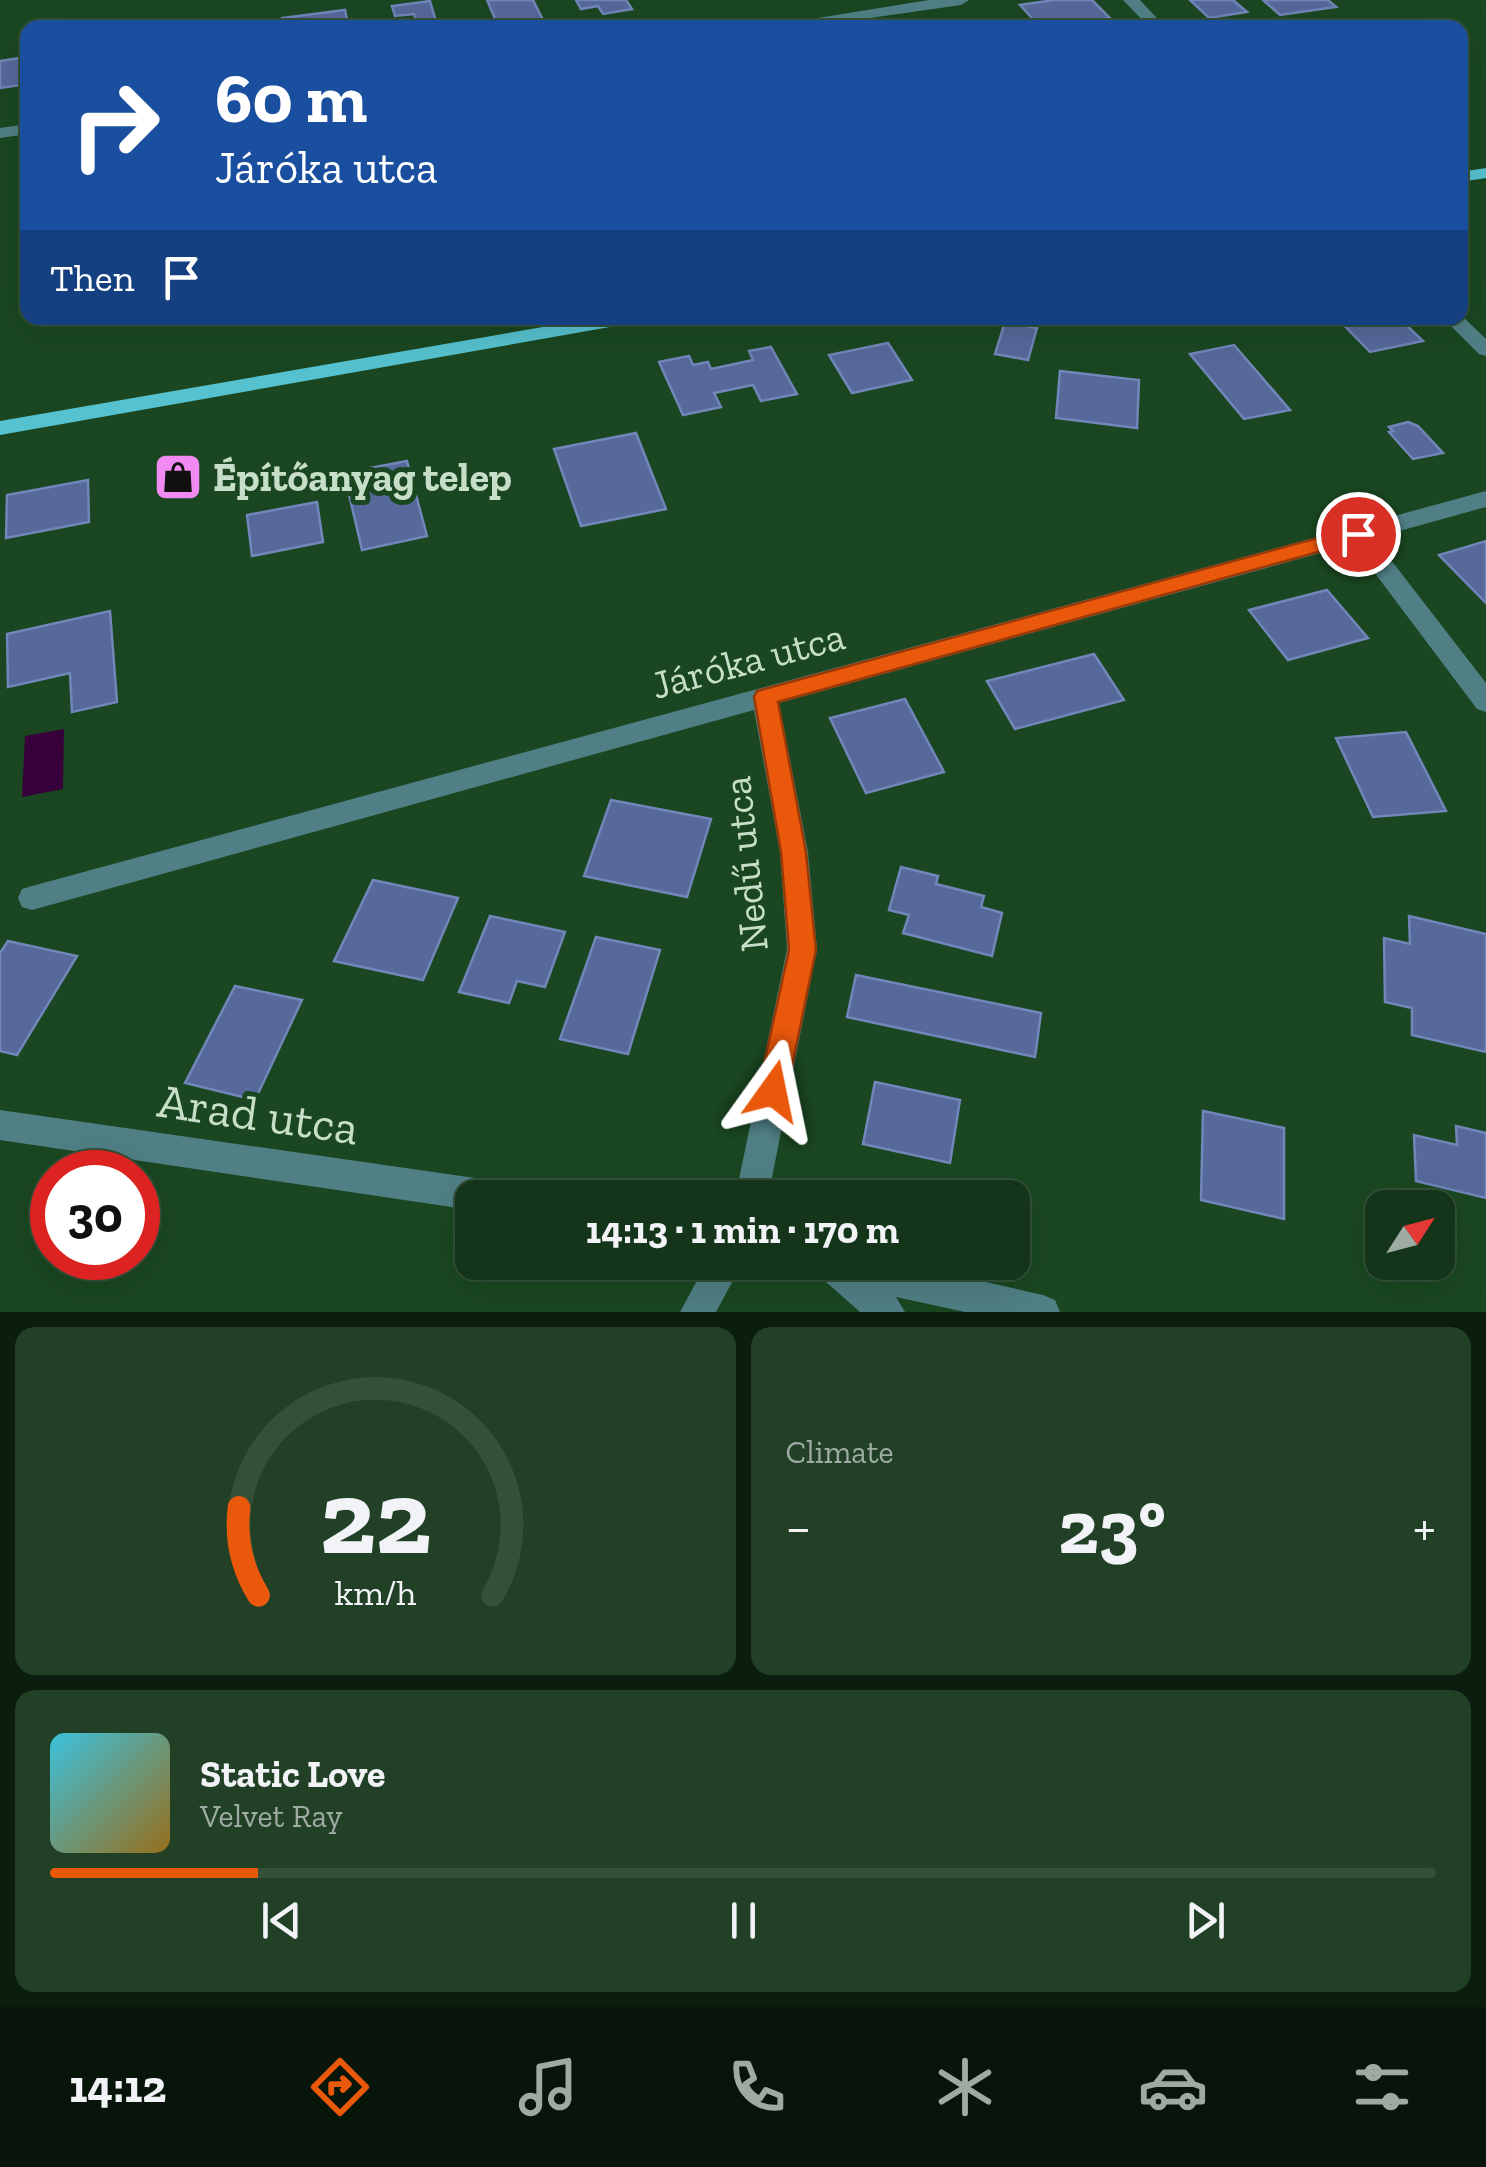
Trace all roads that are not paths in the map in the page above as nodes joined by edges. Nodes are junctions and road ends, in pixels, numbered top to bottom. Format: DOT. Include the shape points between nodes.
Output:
graph roads {
  1 [pos="961,0"];
  2 [pos="1131,0"];
  3 [pos="820,20"];
  4 [pos="1151,20"];
  5 [pos="587,325"];
  6 [pos="1461,325"];
  7 [pos="1486,350"];
  8 [pos="0,428"];
  9 [pos="1486,498"];
  10 [pos="1358,534"];
  11 [pos="765,697"];
  12 [pos="1486,702"];
  13 [pos="32,898"];
  14 [pos="0,1125"];
  15 [pos="754,1180"];
  16 [pos="455,1191"];
  17 [pos="716,1280"];
  18 [pos="845,1280"];
  19 [pos="892,1280"];
  20 [pos="697,1312"];
  21 [pos="888,1312"];
  22 [pos="1043,1312"];
  1 -- 3 [label="street"];
  2 -- 4 [label="street"];
  5 -- 8 [label="main road"];
  6 -- 7 [label="street"];
  9 -- 10 [label="street, Járóka utca"];
  10 -- 11 [label="street, Járóka utca"];
  10 -- 12 [label="street"];
  11 -- 13 [label="street, Járóka utca"];
  11 -- 15 [label="street, Nedű utca" via="794,852 802,950"];
  14 -- 16 [label="street, Arad utca"];
  17 -- 20 [label="street"];
  18 -- 21 [label="street"];
  19 -- 22 [label="street"];
}
